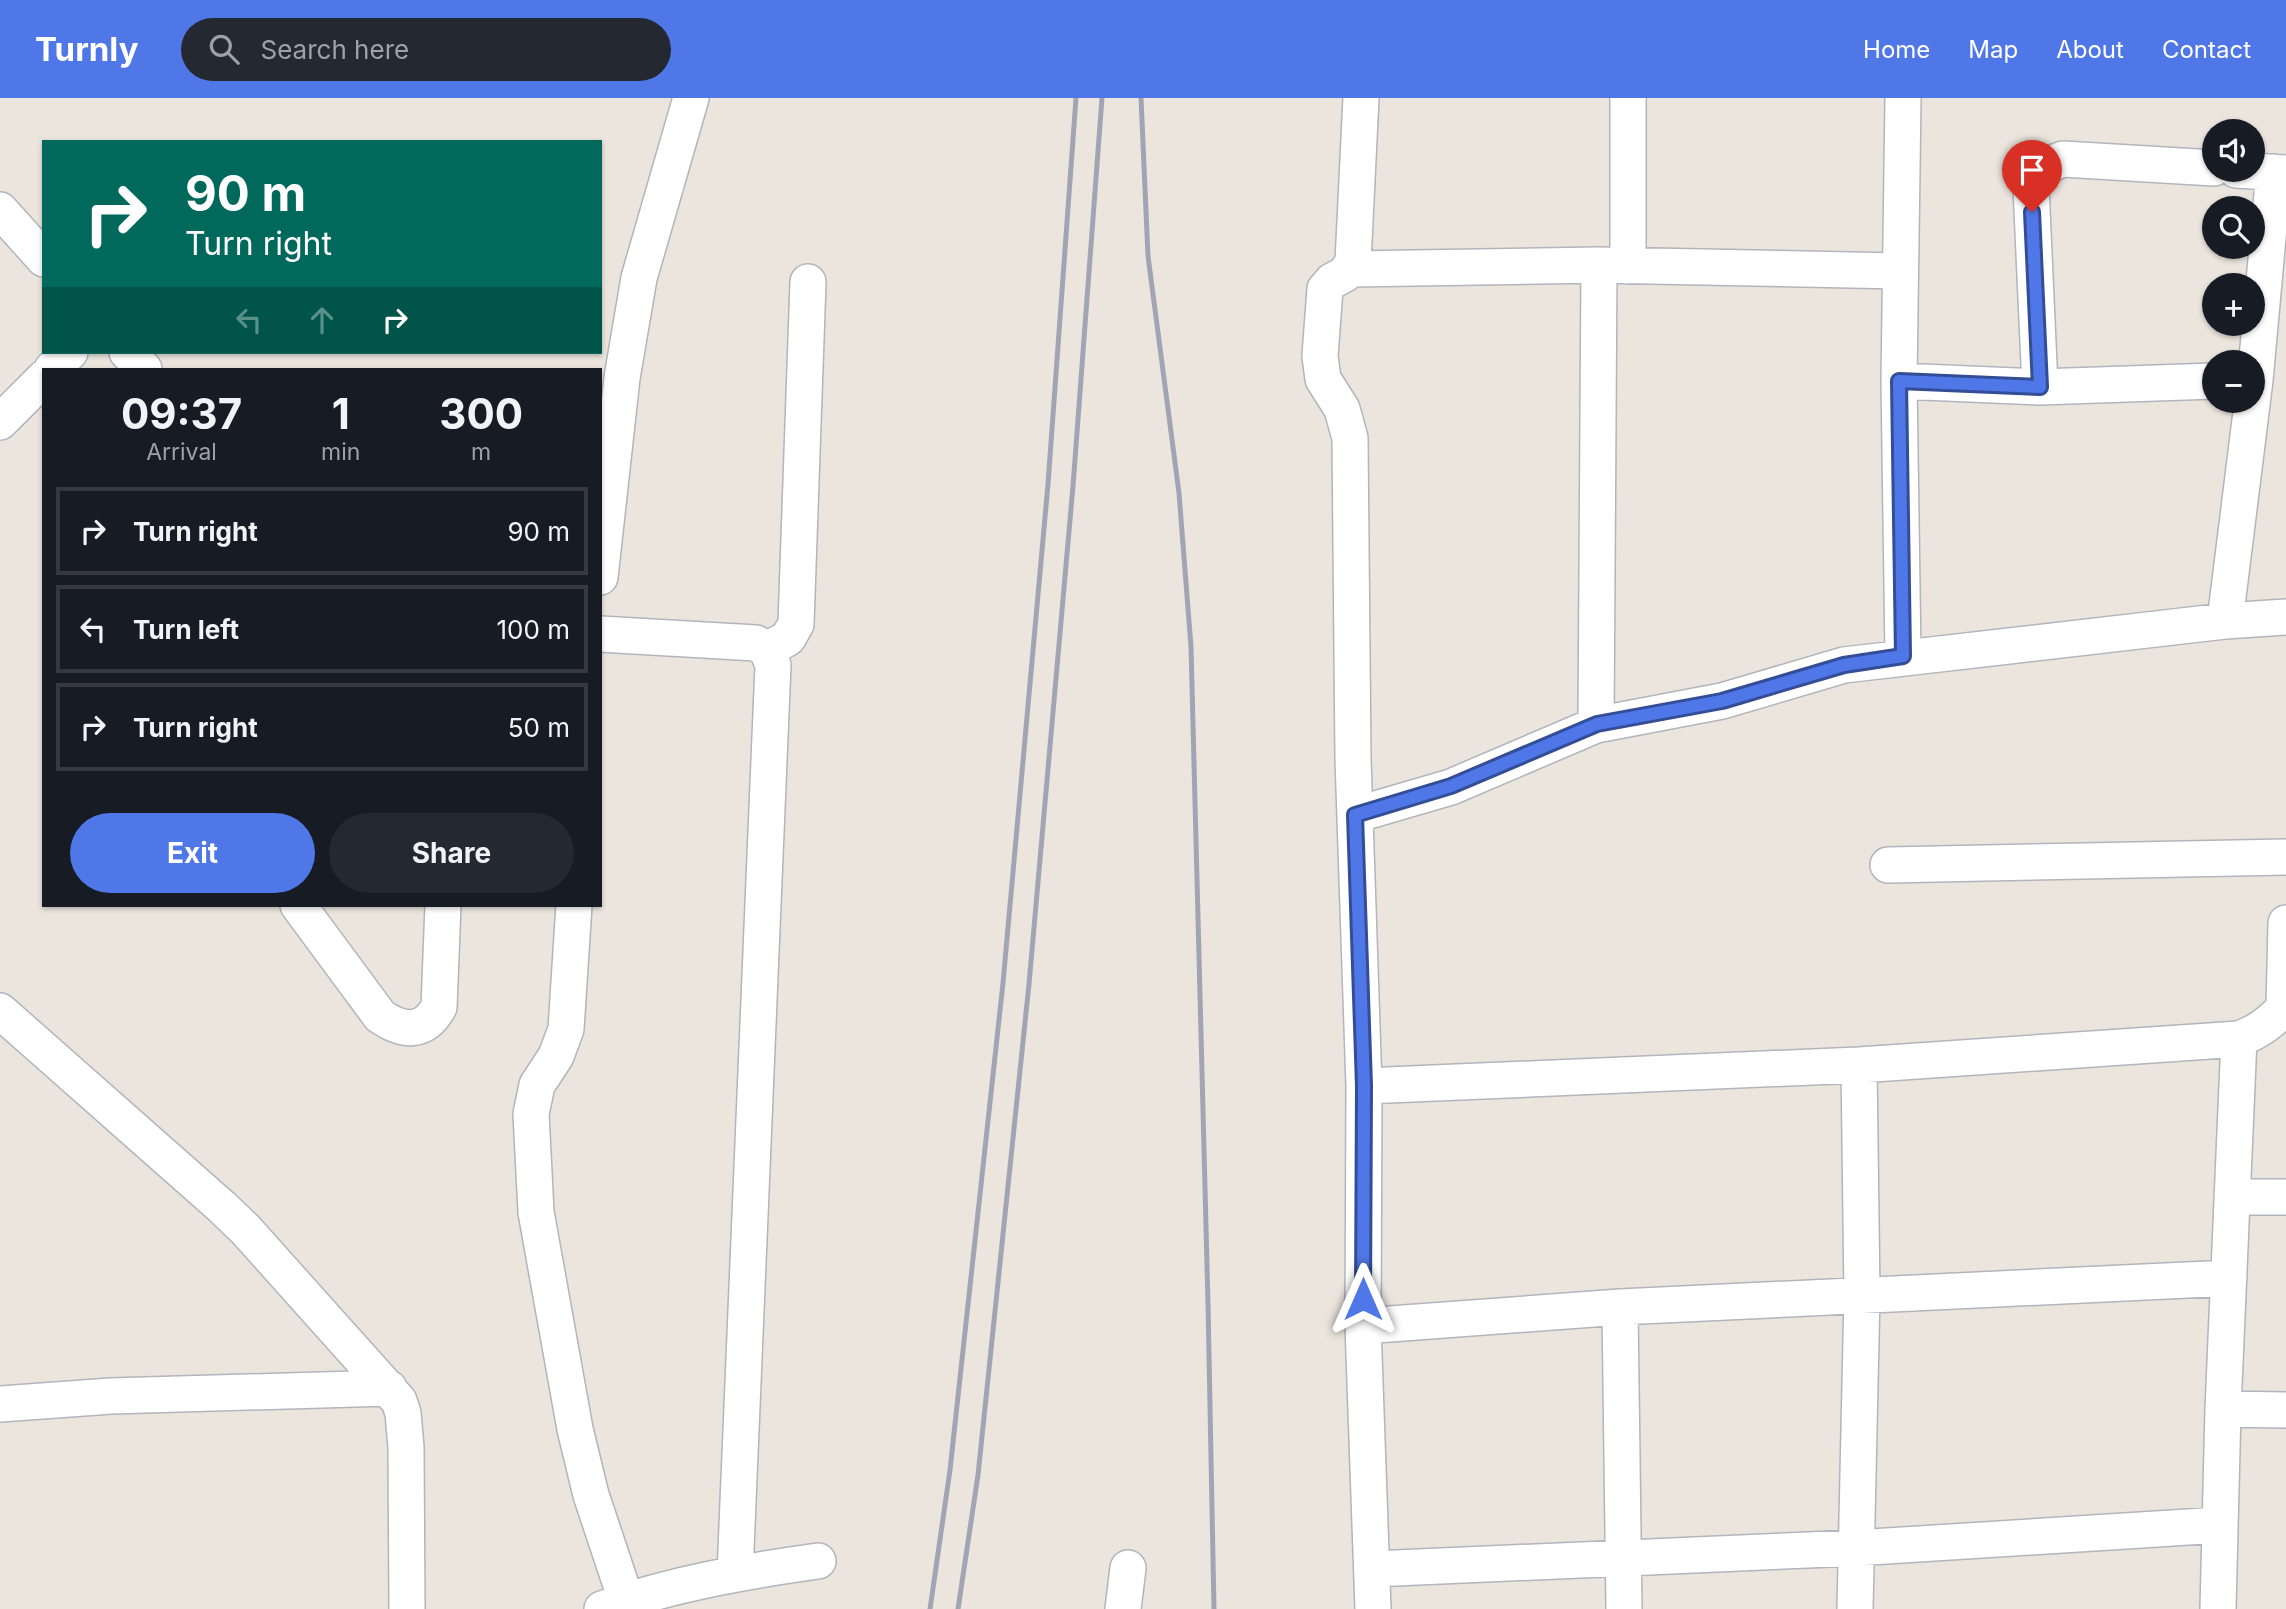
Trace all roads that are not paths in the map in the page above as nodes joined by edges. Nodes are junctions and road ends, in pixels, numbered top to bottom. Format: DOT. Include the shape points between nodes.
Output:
graph roads {
  1 [pos="691,98"];
  2 [pos="1361,98"];
  3 [pos="1628,98"];
  4 [pos="1903,98"];
  5 [pos="2202,167"];
  6 [pos="2280,173"];
  7 [pos="0,210"];
  8 [pos="42,258"];
  9 [pos="1614,265"];
  10 [pos="1350,269"];
  11 [pos="1900,271"];
  12 [pos="808,282"];
  13 [pos="2258,350"];
  14 [pos="67,354"];
  15 [pos="129,354"];
  16 [pos="53,368"];
  17 [pos="143,368"];
  18 [pos="42,380"];
  19 [pos="1899,381"];
  20 [pos="2202,381"];
  21 [pos="2040,387"];
  22 [pos="2250,413"];
  23 [pos="0,422"];
  24 [pos="602,559"];
  25 [pos="2286,617"];
  26 [pos="2225,621"];
  27 [pos="602,634"];
  28 [pos="768,650"];
  29 [pos="1903,656"];
  30 [pos="1597,724"];
  31 [pos="1355,815"];
  32 [pos="2286,857"];
  33 [pos="1888,865"];
  34 [pos="299,907"];
  35 [pos="443,907"];
  36 [pos="574,907"];
  37 [pos="2286,923"];
  38 [pos="0,1011"];
  39 [pos="2239,1039"];
  40 [pos="1859,1065"];
  41 [pos="1364,1086"];
  42 [pos="2232,1196"];
  43 [pos="2286,1197"];
  44 [pos="2229,1278"];
  45 [pos="1862,1295"];
  46 [pos="1620,1307"];
  47 [pos="1363,1326"];
  48 [pos="389,1388"];
  49 [pos="0,1404"];
  50 [pos="2223,1409"];
  51 [pos="2286,1410"];
  52 [pos="2220,1524"];
  53 [pos="1855,1549"];
  54 [pos="1624,1558"];
  55 [pos="818,1561"];
  56 [pos="1128,1569"];
  57 [pos="1373,1569"];
  58 [pos="735,1574"];
  59 [pos="619,1606"];
  60 [pos="407,1609"];
  61 [pos="1123,1609"];
  62 [pos="1373,1609"];
  63 [pos="1624,1609"];
  64 [pos="1855,1609"];
  65 [pos="2218,1609"];
  1 -- 24 [label="street" via="639,278 622,378"];
  2 -- 10 [label="street"];
  3 -- 9 [label="street"];
  4 -- 11 [label="street"];
  5 -- 21 [label="street" via="2063,159 2037,172 2031,187"];
  6 -- 13 [label="street"];
  7 -- 8 [label="street"];
  9 -- 10 [label="street"];
  9 -- 11 [label="street"];
  9 -- 30 [label="street"];
  10 -- 31 [label="street" via="1325,289 1320,356 1323,379 1342,409 1350,438"];
  11 -- 19 [label="street"];
  12 -- 28 [label="street" via="796,624 788,638"];
  14 -- 16 [label="street"];
  15 -- 17 [label="street"];
  18 -- 23 [label="street"];
  19 -- 21 [label="street"];
  19 -- 29 [label="street"];
  20 -- 21 [label="street"];
  22 -- 26 [label="street"];
  25 -- 26 [label="street"];
  26 -- 29 [label="street"];
  27 -- 28 [label="street" via="756,643"];
  28 -- 58 [label="street" via="773,665"];
  29 -- 30 [label="street" via="1844,665 1722,701"];
  30 -- 31 [label="street" via="1451,786"];
  31 -- 41 [label="street"];
  32 -- 33 [label="street"];
  34 -- 35 [label="street" via="380,1016 407,1028 430,1021 439,1007"];
  36 -- 59 [label="street" via="566,1028 556,1056 537,1085 531,1114 534,1185 542,1254 575,1429"];
  37 -- 39 [label="street" via="2284,1008 2271,1023"];
  38 -- 48 [label="street" via="222,1207"];
  39 -- 40 [label="street"];
  39 -- 42 [label="street"];
  40 -- 41 [label="street"];
  40 -- 45 [label="street"];
  41 -- 47 [label="street"];
  42 -- 43 [label="street"];
  42 -- 44 [label="street"];
  44 -- 45 [label="street"];
  44 -- 50 [label="street"];
  45 -- 46 [label="street"];
  45 -- 53 [label="street"];
  46 -- 47 [label="street"];
  46 -- 54 [label="street"];
  47 -- 57 [label="street"];
  48 -- 49 [label="street"];
  48 -- 60 [label="street" via="401,1406 406,1447"];
  50 -- 51 [label="street"];
  50 -- 52 [label="street"];
  52 -- 53 [label="street"];
  52 -- 65 [label="street"];
  53 -- 54 [label="street"];
  53 -- 64 [label="street"];
  54 -- 57 [label="street"];
  54 -- 63 [label="street"];
  55 -- 58 [label="street"];
  56 -- 61 [label="street"];
  57 -- 62 [label="street"];
  58 -- 59 [label="street"];
}
